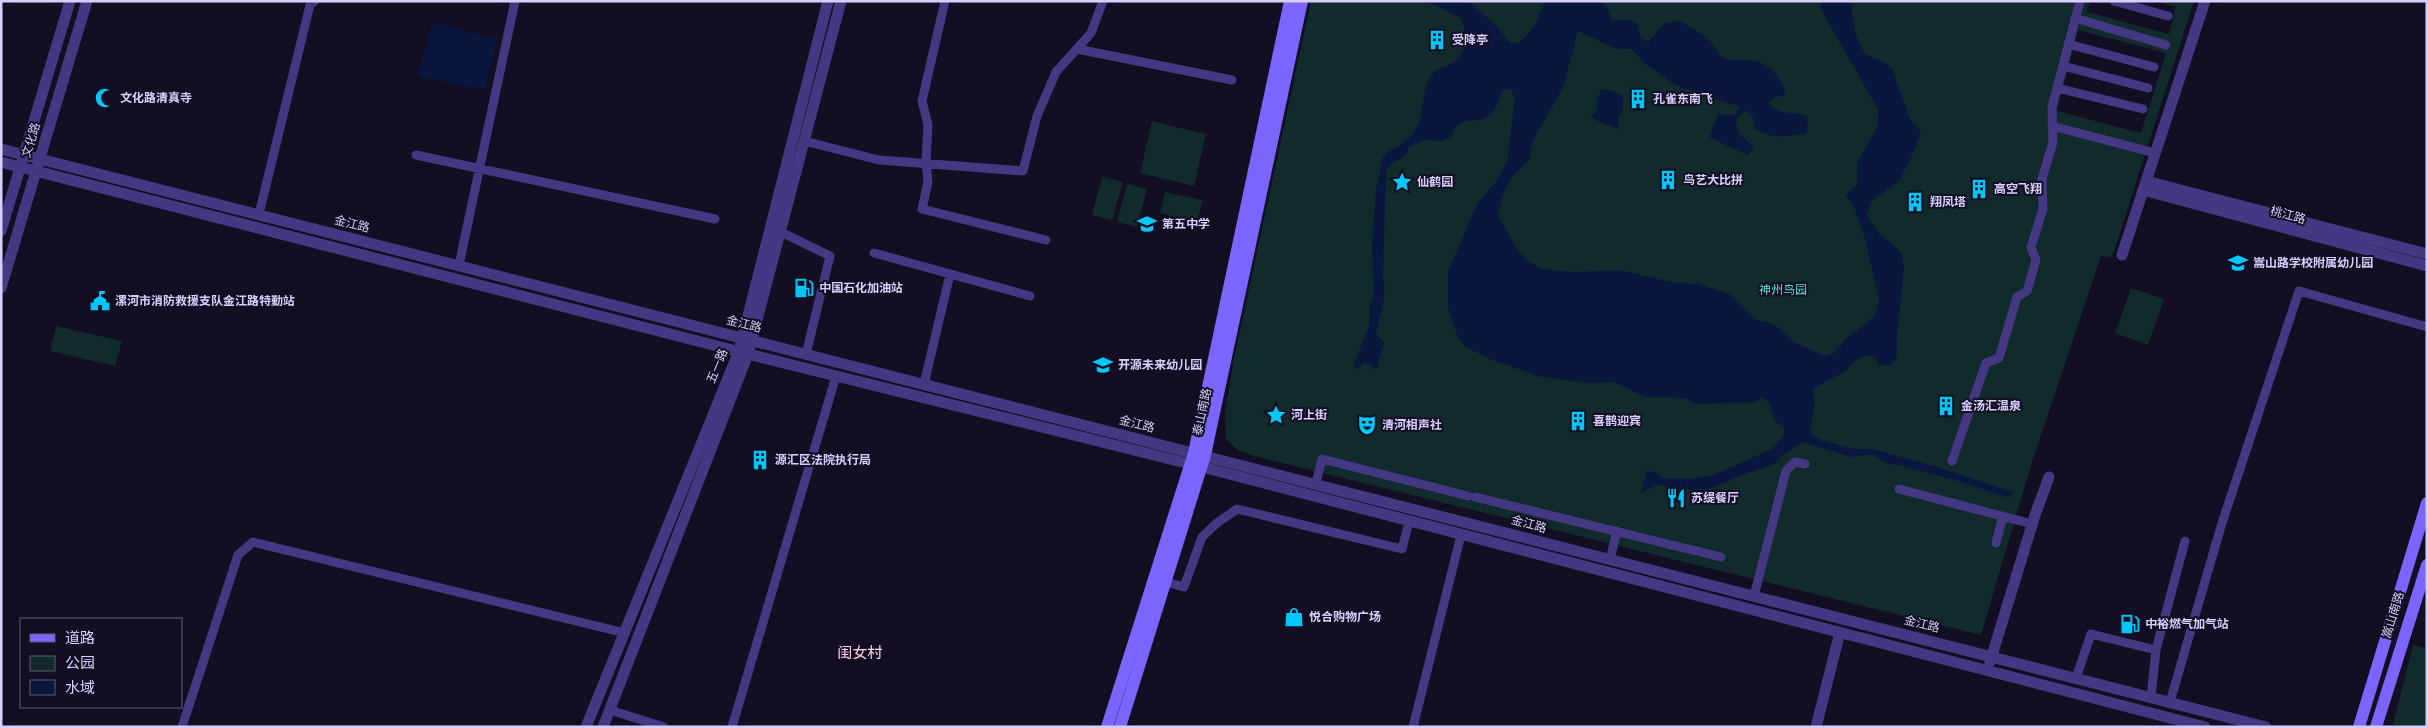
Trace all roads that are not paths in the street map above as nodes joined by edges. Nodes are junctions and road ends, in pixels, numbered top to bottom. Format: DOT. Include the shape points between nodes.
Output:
graph roads {
  1 [pos="70,1"];
  2 [pos="87,1"];
  3 [pos="315,1"];
  4 [pos="515,1"];
  5 [pos="828,1"];
  6 [pos="840,1"];
  7 [pos="945,1"];
  8 [pos="1103,1"];
  9 [pos="1290,1"];
  10 [pos="1302,1"];
  11 [pos="2080,1"];
  12 [pos="2114,1"];
  13 [pos="2204,2"];
  14 [pos="2168,16"];
  15 [pos="2075,18"];
  16 [pos="2068,44"];
  17 [pos="2166,45"];
  18 [pos="1077,49"];
  19 [pos="2063,66"];
  20 [pos="2154,67"];
  21 [pos="1232,80"];
  22 [pos="2057,88"];
  23 [pos="2148,88"];
  24 [pos="2143,109"];
  25 [pos="2052,126"];
  26 [pos="804,141"];
  27 [pos="1,149"];
  28 [pos="2155,153"];
  29 [pos="23,154"];
  30 [pos="416,155"];
  31 [pos="39,159"];
  32 [pos="1,162"];
  33 [pos="926,164"];
  34 [pos="20,166"];
  35 [pos="480,168"];
  36 [pos="36,171"];
  37 [pos="2144,186"];
  38 [pos="259,214"];
  39 [pos="715,219"];
  40 [pos="256,226"];
  41 [pos="1,231"];
  42 [pos="781,232"];
  43 [pos="1046,240"];
  44 [pos="874,253"];
  45 [pos="2427,254"];
  46 [pos="2122,255"];
  47 [pos="459,265"];
  48 [pos="2427,266"];
  49 [pos="950,274"];
  50 [pos="1,288"];
  51 [pos="1030,296"];
  52 [pos="2427,327"];
  53 [pos="747,340"];
  54 [pos="743,352"];
  55 [pos="806,354"];
  56 [pos="836,376"];
  57 [pos="924,384"];
  58 [pos="987,400"];
  59 [pos="984,413"];
  60 [pos="1198,460"];
  61 [pos="1952,460"];
  62 [pos="1805,464"];
  63 [pos="2049,478"];
  64 [pos="1316,483"];
  65 [pos="1899,489"];
  66 [pos="2427,503"];
  67 [pos="1413,508"];
  68 [pos="2003,516"];
  69 [pos="1410,522"];
  70 [pos="2032,524"];
  71 [pos="1617,532"];
  72 [pos="1461,535"];
  73 [pos="2185,541"];
  74 [pos="1996,543"];
  75 [pos="1721,557"];
  76 [pos="1610,559"];
  77 [pos="2427,565"];
  78 [pos="1606,572"];
  79 [pos="2404,577"];
  80 [pos="1166,582"];
  81 [pos="2424,584"];
  82 [pos="1754,596"];
  83 [pos="1146,625"];
  84 [pos="1840,632"];
  85 [pos="625,633"];
  86 [pos="2156,650"];
  87 [pos="1992,656"];
  88 [pos="1988,670"];
  89 [pos="2076,678"];
  90 [pos="2151,697"];
  91 [pos="2170,702"];
  92 [pos="610,710"];
  93 [pos="2163,722"];
  94 [pos="182,727"];
  95 [pos="586,727"];
  96 [pos="603,727"];
  97 [pos="664,727"];
  98 [pos="732,727"];
  99 [pos="1107,727"];
  100 [pos="1120,727"];
  101 [pos="1414,727"];
  102 [pos="1816,727"];
  103 [pos="2205,727"];
  104 [pos="2266,727"];
  105 [pos="2359,727"];
  106 [pos="2376,727"];
  1 -- 29 [label="street, 文化路"];
  2 -- 31 [label="street, 文化路"];
  3 -- 38 [label="street" via="310,6"];
  4 -- 35 [label="street"];
  5 -- 53 [label="street, 五一路"];
  6 -- 26 [label="street, 五一路"];
  7 -- 33 [label="street" via="922,101 928,125"];
  8 -- 18 [label="street" via="1091,33"];
  9 -- 60 [label="main road, 泰山南路"];
  10 -- 60 [label="main road, 泰山南路"];
  11 -- 15 [label="street"];
  12 -- 14 [label="street"];
  13 -- 28 [label="street"];
  15 -- 16 [label="street"];
  15 -- 17 [label="street"];
  16 -- 19 [label="street"];
  16 -- 20 [label="street"];
  18 -- 21 [label="street"];
  18 -- 33 [label="street" via="1056,72 1037,116 1023,171"];
  19 -- 22 [label="street"];
  19 -- 23 [label="street"];
  22 -- 24 [label="street"];
  22 -- 25 [label="street"];
  25 -- 28 [label="street"];
  25 -- 61 [label="street" via="2053,142 2042,180 2043,209 2031,247 2036,260 2027,291 2017,297 1999,358 1986,363"];
  26 -- 33 [label="street" via="880,160"];
  26 -- 42 [label="street, 五一路"];
  27 -- 29 [label="street, 金江路"];
  28 -- 37 [label="street"];
  29 -- 31 [label="street, 金江路"];
  29 -- 34 [label="street, 文化路"];
  30 -- 35 [label="street"];
  31 -- 36 [label="street, 文化路"];
  31 -- 38 [label="street, 金江路"];
  32 -- 34 [label="street, 金江路"];
  33 -- 43 [label="street" via="928,182 922,209"];
  34 -- 36 [label="street, 金江路"];
  34 -- 41 [label="street, 文化路"];
  35 -- 39 [label="street"];
  35 -- 47 [label="street"];
  36 -- 40 [label="street, 金江路"];
  36 -- 50 [label="street, 文化路"];
  37 -- 45 [label="street, 桃江路"];
  37 -- 46 [label="street"];
  37 -- 48 [label="street, 桃江路"];
  38 -- 40 [label="street"];
  38 -- 47 [label="street, 金江路"];
  40 -- 54 [label="street, 金江路"];
  42 -- 53 [label="street, 五一路"];
  42 -- 55 [label="street" via="830,256"];
  44 -- 49 [label="street"];
  47 -- 53 [label="street, 金江路"];
  49 -- 51 [label="street"];
  49 -- 57 [label="street"];
  52 -- 91 [label="street" via="2300,291 2222,523"];
  53 -- 54 [label="street, 五一路"];
  53 -- 55 [label="street, 金江路"];
  54 -- 56 [label="street, 金江路"];
  54 -- 85 [label="street, 五一路"];
  54 -- 92 [label="street, 五一路"];
  55 -- 57 [label="street, 金江路"];
  56 -- 59 [label="street, 金江路"];
  56 -- 98 [label="street"];
  57 -- 58 [label="street, 金江路"];
  58 -- 59 [label="street"];
  58 -- 60 [label="street, 金江路"];
  59 -- 60 [label="street, 金江路"];
  60 -- 64 [label="street, 金江路"];
  60 -- 69 [label="street, 金江路"];
  60 -- 80 [label="main road, 泰山南路"];
  60 -- 83 [label="main road, 泰山南路"];
  62 -- 82 [label="street" via="1795,462 1786,471"];
  63 -- 70 [label="street"];
  64 -- 67 [label="street, 金江路"];
  64 -- 71 [label="street" via="1322,459"];
  65 -- 68 [label="street"];
  66 -- 79 [label="main road, 嵩山南路"];
  67 -- 69 [label="street"];
  67 -- 76 [label="street, 金江路"];
  68 -- 70 [label="street"];
  68 -- 74 [label="street"];
  69 -- 72 [label="street, 金江路"];
  69 -- 80 [label="street" via="1402,549 1238,509 1202,537 1184,587"];
  70 -- 87 [label="street"];
  71 -- 75 [label="street"];
  71 -- 76 [label="street"];
  72 -- 78 [label="street, 金江路"];
  72 -- 101 [label="street"];
  73 -- 86 [label="street"];
  76 -- 78 [label="street"];
  76 -- 82 [label="street, 金江路"];
  77 -- 81 [label="main road, 嵩山南路"];
  78 -- 84 [label="street, 金江路"];
  79 -- 81 [label="main road"];
  79 -- 105 [label="main road, 嵩山南路"];
  80 -- 83 [label="main road, 泰山南路"];
  81 -- 106 [label="main road, 嵩山南路"];
  82 -- 87 [label="street, 金江路"];
  83 -- 99 [label="main road, 泰山南路"];
  83 -- 100 [label="main road, 泰山南路"];
  84 -- 88 [label="street, 金江路"];
  84 -- 102 [label="street"];
  85 -- 94 [label="street" via="253,542 238,555"];
  85 -- 95 [label="street, 五一路"];
  86 -- 89 [label="street" via="2091,634"];
  86 -- 90 [label="street"];
  87 -- 88 [label="street"];
  87 -- 89 [label="street, 金江路"];
  88 -- 93 [label="street, 金江路"];
  89 -- 90 [label="street, 金江路"];
  90 -- 91 [label="street, 金江路"];
  91 -- 93 [label="street"];
  91 -- 104 [label="street, 金江路"];
  92 -- 96 [label="street, 五一路"];
  92 -- 97 [label="street"];
  93 -- 103 [label="street, 金江路"];
}
